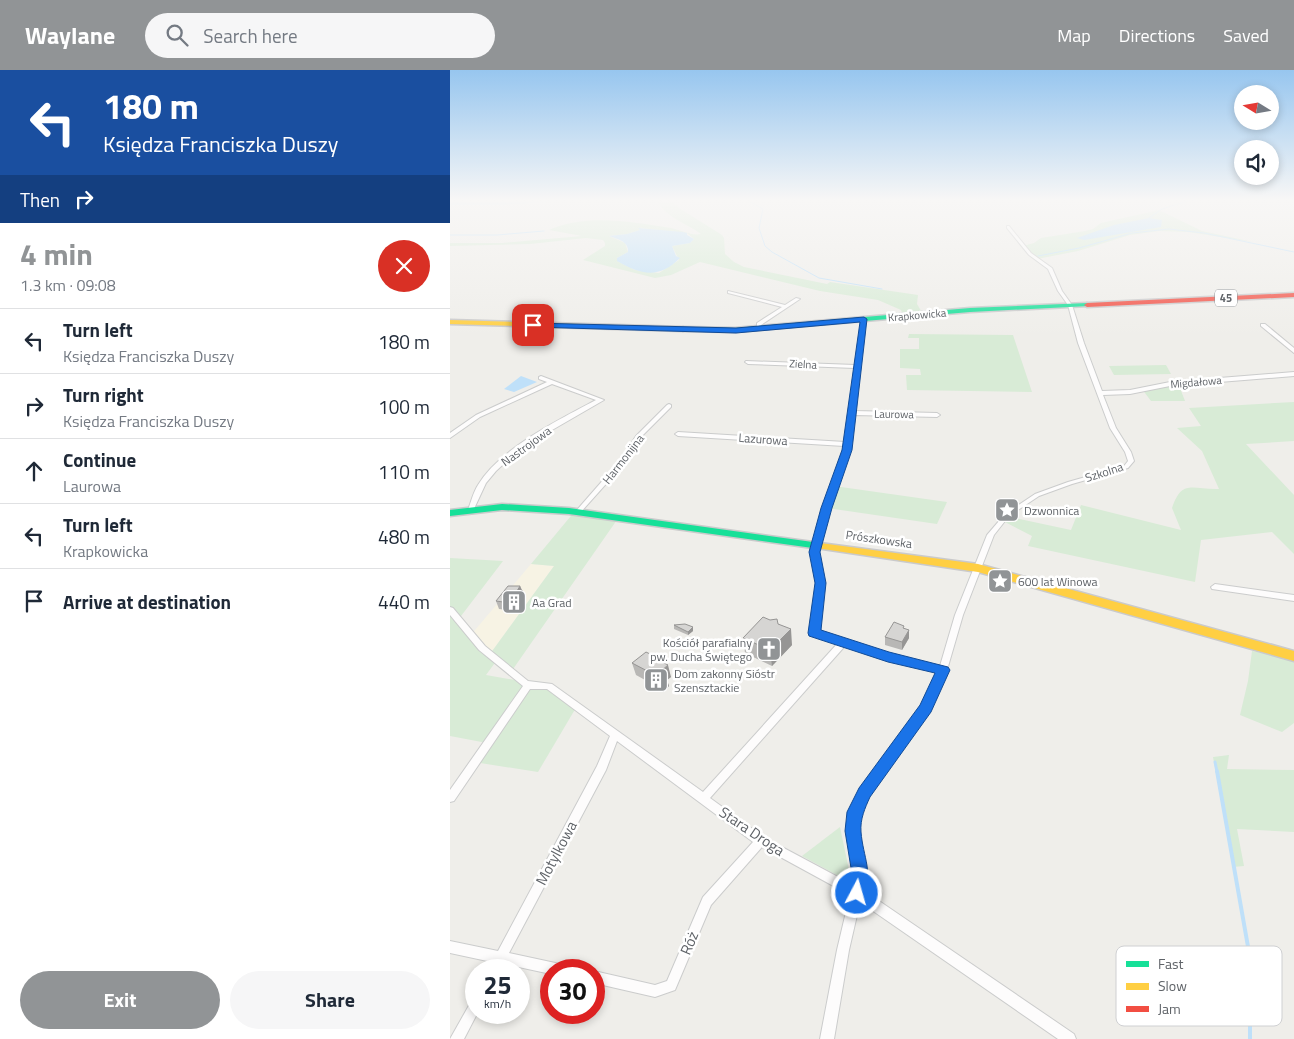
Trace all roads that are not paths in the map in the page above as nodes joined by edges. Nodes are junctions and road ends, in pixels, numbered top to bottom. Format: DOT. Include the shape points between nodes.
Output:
graph roads {
  1 [pos="1024,246"];
  2 [pos="730,292"];
  3 [pos="1294,295"];
  4 [pos="798,299"];
  5 [pos="1070,305"];
  6 [pos="786,307"];
  7 [pos="864,319"];
  8 [pos="450,322"];
  9 [pos="1263,325"];
  10 [pos="759,329"];
  11 [pos="1294,351"];
  12 [pos="748,362"];
  13 [pos="858,367"];
  14 [pos="1294,374"];
  15 [pos="541,378"];
  16 [pos="551,382"];
  17 [pos="1100,393"];
  18 [pos="669,406"];
  19 [pos="852,413"];
  20 [pos="937,415"];
  21 [pos="678,434"];
  22 [pos="450,436"];
  23 [pos="848,444"];
  24 [pos="471,510"];
  25 [pos="578,512"];
  26 [pos="450,513"];
  27 [pos="816,544"];
  28 [pos="978,568"];
  29 [pos="1215,587"];
  30 [pos="1294,598"];
  31 [pos="450,610"];
  32 [pos="843,643"];
  33 [pos="1294,656"];
  34 [pos="943,670"];
  35 [pos="528,685"];
  36 [pos="615,735"];
  37 [pos="450,798"];
  38 [pos="704,798"];
  39 [pos="761,841"];
  40 [pos="857,893"];
  41 [pos="450,947"];
  42 [pos="501,957"];
  43 [pos="540,966"];
  44 [pos="605,980"];
  45 [pos="465,1024"];
  46 [pos="457,1039"];
  47 [pos="827,1039"];
  48 [pos="1069,1039"];
  1 -- 5 [label="street, Szkolna" via="1050,268"];
  2 -- 6 [label="street"];
  3 -- 5 [label="main road, Krapkowicka / 45"];
  4 -- 6 [label="street"];
  5 -- 7 [label="main road, Krapkowicka / 45"];
  5 -- 17 [label="street, Szkolna"];
  6 -- 10 [label="street" via="759,324"];
  7 -- 10 [label="main road, Krapkowicka / 45"];
  7 -- 13 [label="street"];
  8 -- 10 [label="main road, Krapkowicka / 45" via="670,330"];
  9 -- 11 [label="street"];
  12 -- 13 [label="street, Zielna"];
  13 -- 19 [label="street"];
  14 -- 17 [label="street, Migdałowa" via="1156,385 1130,392"];
  15 -- 16 [label="street"];
  16 -- 22 [label="street" via="478,416"];
  16 -- 24 [label="street, Nastrojowa" via="601,400 557,423 504,461 482,484"];
  17 -- 28 [label="street, Szkolna" via="1130,463 1023,503 1007,515 991,535"];
  18 -- 25 [label="street, Harmonijna" via="638,437 621,464"];
  19 -- 20 [label="street, Laurowa"];
  19 -- 23 [label="street"];
  21 -- 23 [label="street, Lazurowa"];
  23 -- 27 [label="street"];
  24 -- 25 [label="main road, Prószkowska" via="518,507"];
  24 -- 26 [label="main road, Prószkowska"];
  25 -- 27 [label="main road, Prószkowska"];
  27 -- 28 [label="main road, Prószkowska"];
  27 -- 32 [label="street" via="820,583 814,633"];
  28 -- 33 [label="main road, Prószkowska"];
  28 -- 34 [label="street" via="959,614"];
  29 -- 30 [label="street"];
  31 -- 35 [label="street" via="482,648"];
  32 -- 34 [label="street"];
  32 -- 38 [label="street"];
  34 -- 40 [label="street" via="926,708 865,792 855,812 853,831 860,874"];
  35 -- 36 [label="street, Stara Droga" via="549,686"];
  35 -- 37 [label="street"];
  36 -- 38 [label="street, Stara Droga"];
  36 -- 42 [label="street, Motylkowa" via="602,768"];
  38 -- 39 [label="street, Stara Droga"];
  39 -- 40 [label="street, Stara Droga"];
  39 -- 44 [label="street, Róż" via="707,901 671,986 654,991"];
  40 -- 47 [label="street"];
  40 -- 48 [label="street, Stara Droga"];
  41 -- 42 [label="street"];
  42 -- 43 [label="street"];
  45 -- 46 [label="street"];
}
